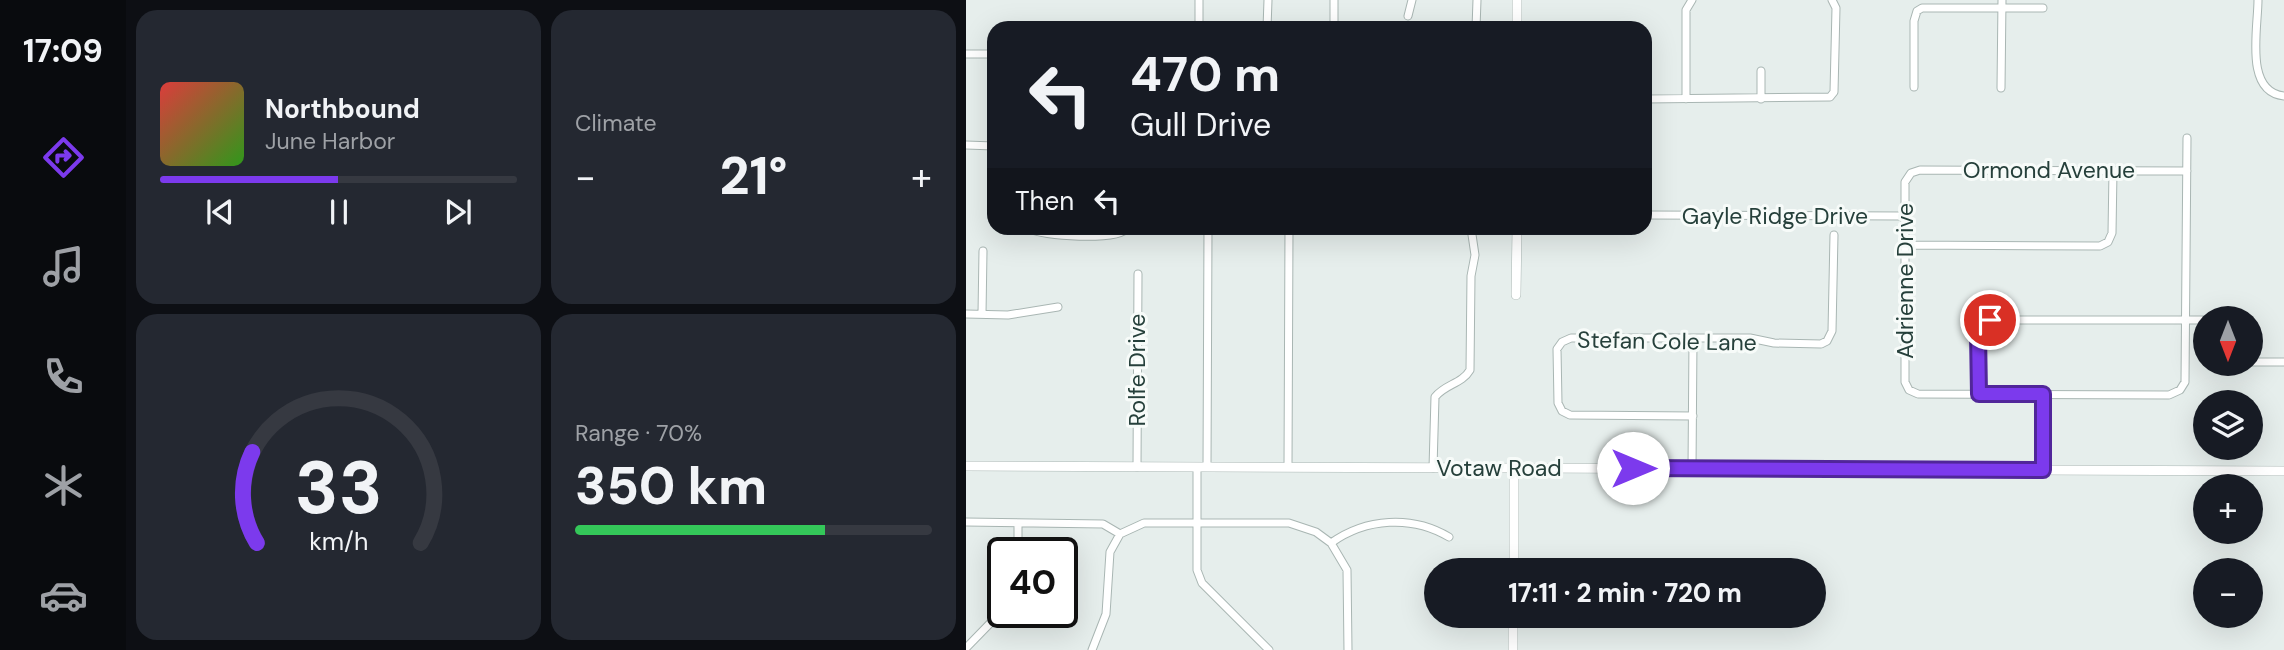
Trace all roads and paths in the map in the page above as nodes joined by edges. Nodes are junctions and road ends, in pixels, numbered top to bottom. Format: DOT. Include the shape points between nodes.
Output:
graph roads {
  1 [pos="1199,0"];
  2 [pos="1268,0"];
  3 [pos="1334,0"];
  4 [pos="1412,0"];
  5 [pos="1477,0"];
  6 [pos="1517,0"];
  7 [pos="1692,0"];
  8 [pos="1832,0"];
  9 [pos="2258,0"];
  10 [pos="2002,4"];
  11 [pos="2043,8"];
  12 [pos="1408,16"];
  13 [pos="1199,21"];
  14 [pos="1267,21"];
  15 [pos="1334,21"];
  16 [pos="1476,21"];
  17 [pos="1517,21"];
  18 [pos="966,54"];
  19 [pos="987,54"];
  20 [pos="1761,71"];
  21 [pos="1914,87"];
  22 [pos="2001,88"];
  23 [pos="2284,96"];
  24 [pos="1652,99"];
  25 [pos="1686,99"];
  26 [pos="1761,99"];
  27 [pos="2188,138"];
  28 [pos="966,145"];
  29 [pos="987,146"];
  30 [pos="2113,171"];
  31 [pos="2187,172"];
  32 [pos="1911,173"];
  33 [pos="1652,215"];
  34 [pos="1905,216"];
  35 [pos="1078,235"];
  36 [pos="1117,235"];
  37 [pos="1208,235"];
  38 [pos="1289,235"];
  39 [pos="1472,235"];
  40 [pos="1517,235"];
  41 [pos="1834,236"];
  42 [pos="1905,244"];
  43 [pos="983,251"];
  44 [pos="1138,274"];
  45 [pos="1516,295"];
  46 [pos="1058,307"];
  47 [pos="966,314"];
  48 [pos="982,314"];
  49 [pos="2186,319"];
  50 [pos="2193,319"];
  51 [pos="1693,339"];
  52 [pos="2263,362"];
  53 [pos="2284,362"];
  54 [pos="1979,394"];
  55 [pos="2043,394"];
  56 [pos="1693,416"];
  57 [pos="966,466"];
  58 [pos="1137,467"];
  59 [pos="1202,467"];
  60 [pos="1289,467"];
  61 [pos="1433,468"];
  62 [pos="1514,468"];
  63 [pos="1692,469"];
  64 [pos="2043,470"];
  65 [pos="2284,471"];
  66 [pos="966,522"];
  67 [pos="1018,523"];
  68 [pos="1197,523"];
  69 [pos="1120,534"];
  70 [pos="1018,537"];
  71 [pos="1449,537"];
  72 [pos="1331,543"];
  73 [pos="1514,558"];
  74 [pos="987,626"];
  75 [pos="1513,628"];
  76 [pos="966,648"];
  77 [pos="1092,650"];
  78 [pos="1269,650"];
  79 [pos="1348,650"];
  80 [pos="1513,650"];
  1 -- 13 [label="street"];
  2 -- 14 [label="street"];
  3 -- 15 [label="street"];
  4 -- 12 [label="street"];
  5 -- 16 [label="street"];
  6 -- 17 [label="street"];
  7 -- 25 [label="street" via="1686,10"];
  8 -- 26 [label="street" via="1836,8 1834,92 1824,99"];
  9 -- 23 [label="street" via="2258,76 2269,92"];
  10 -- 11 [label="street"];
  10 -- 21 [label="street" via="1917,11"];
  10 -- 22 [label="street"];
  18 -- 19 [label="street"];
  20 -- 26 [label="street"];
  24 -- 25 [label="street"];
  25 -- 26 [label="street"];
  27 -- 31 [label="street"];
  28 -- 29 [label="street"];
  30 -- 31 [label="street, Ormond Avenue"];
  30 -- 32 [label="street, Ormond Avenue"];
  30 -- 42 [label="street" via="2112,233 2100,246"];
  31 -- 49 [label="street"];
  32 -- 34 [label="street, Adrienne Drive" via="1905,182"];
  33 -- 34 [label="street, Gayle Ridge Drive"];
  34 -- 42 [label="street, Adrienne Drive"];
  35 -- 36 [label="street"];
  37 -- 59 [label="street"];
  38 -- 60 [label="street"];
  39 -- 61 [label="street" via="1470,370 1435,397"];
  40 -- 45 [label="street"];
  41 -- 51 [label="street, Stefan Cole Lane" via="1828,341"];
  42 -- 54 [label="street, Adrienne Drive" via="1905,382 1918,394"];
  43 -- 48 [label="street"];
  44 -- 58 [label="street, Rolfe Drive"];
  46 -- 48 [label="street"];
  47 -- 48 [label="street"];
  49 -- 50 [label="street"];
  49 -- 54 [label="street" via="1990,320 1978,333"];
  49 -- 55 [label="street" via="2186,382 2180,390 2169,395"];
  51 -- 56 [label="street"];
  51 -- 56 [label="street, Stefan Cole Lane" via="1571,338 1562,342 1558,349 1558,403 1565,413"];
  52 -- 53 [label="street"];
  54 -- 55 [label="street"];
  55 -- 64 [label="street"];
  56 -- 63 [label="street"];
  57 -- 58 [label="street, Votaw Road"];
  58 -- 59 [label="street, Votaw Road"];
  59 -- 60 [label="street, Votaw Road"];
  59 -- 68 [label="street"];
  60 -- 61 [label="street, Votaw Road"];
  61 -- 62 [label="street, Votaw Road"];
  62 -- 63 [label="street, Votaw Road"];
  62 -- 73 [label="street"];
  63 -- 64 [label="street, Votaw Road"];
  64 -- 65 [label="street, Votaw Road"];
  66 -- 67 [label="street"];
  67 -- 69 [label="street" via="1103,524"];
  67 -- 70 [label="street"];
  68 -- 69 [label="street" via="1144,523"];
  68 -- 72 [label="street" via="1289,523 1304,526"];
  68 -- 78 [label="street" via="1197,570 1202,583"];
  69 -- 77 [label="street" via="1108,561 1103,628"];
  71 -- 72 [label="street" via="1416,523 1369,524 1350,529"];
  72 -- 79 [label="street" via="1349,581"];
  74 -- 76 [label="street"];
  75 -- 80 [label="street"];
}
